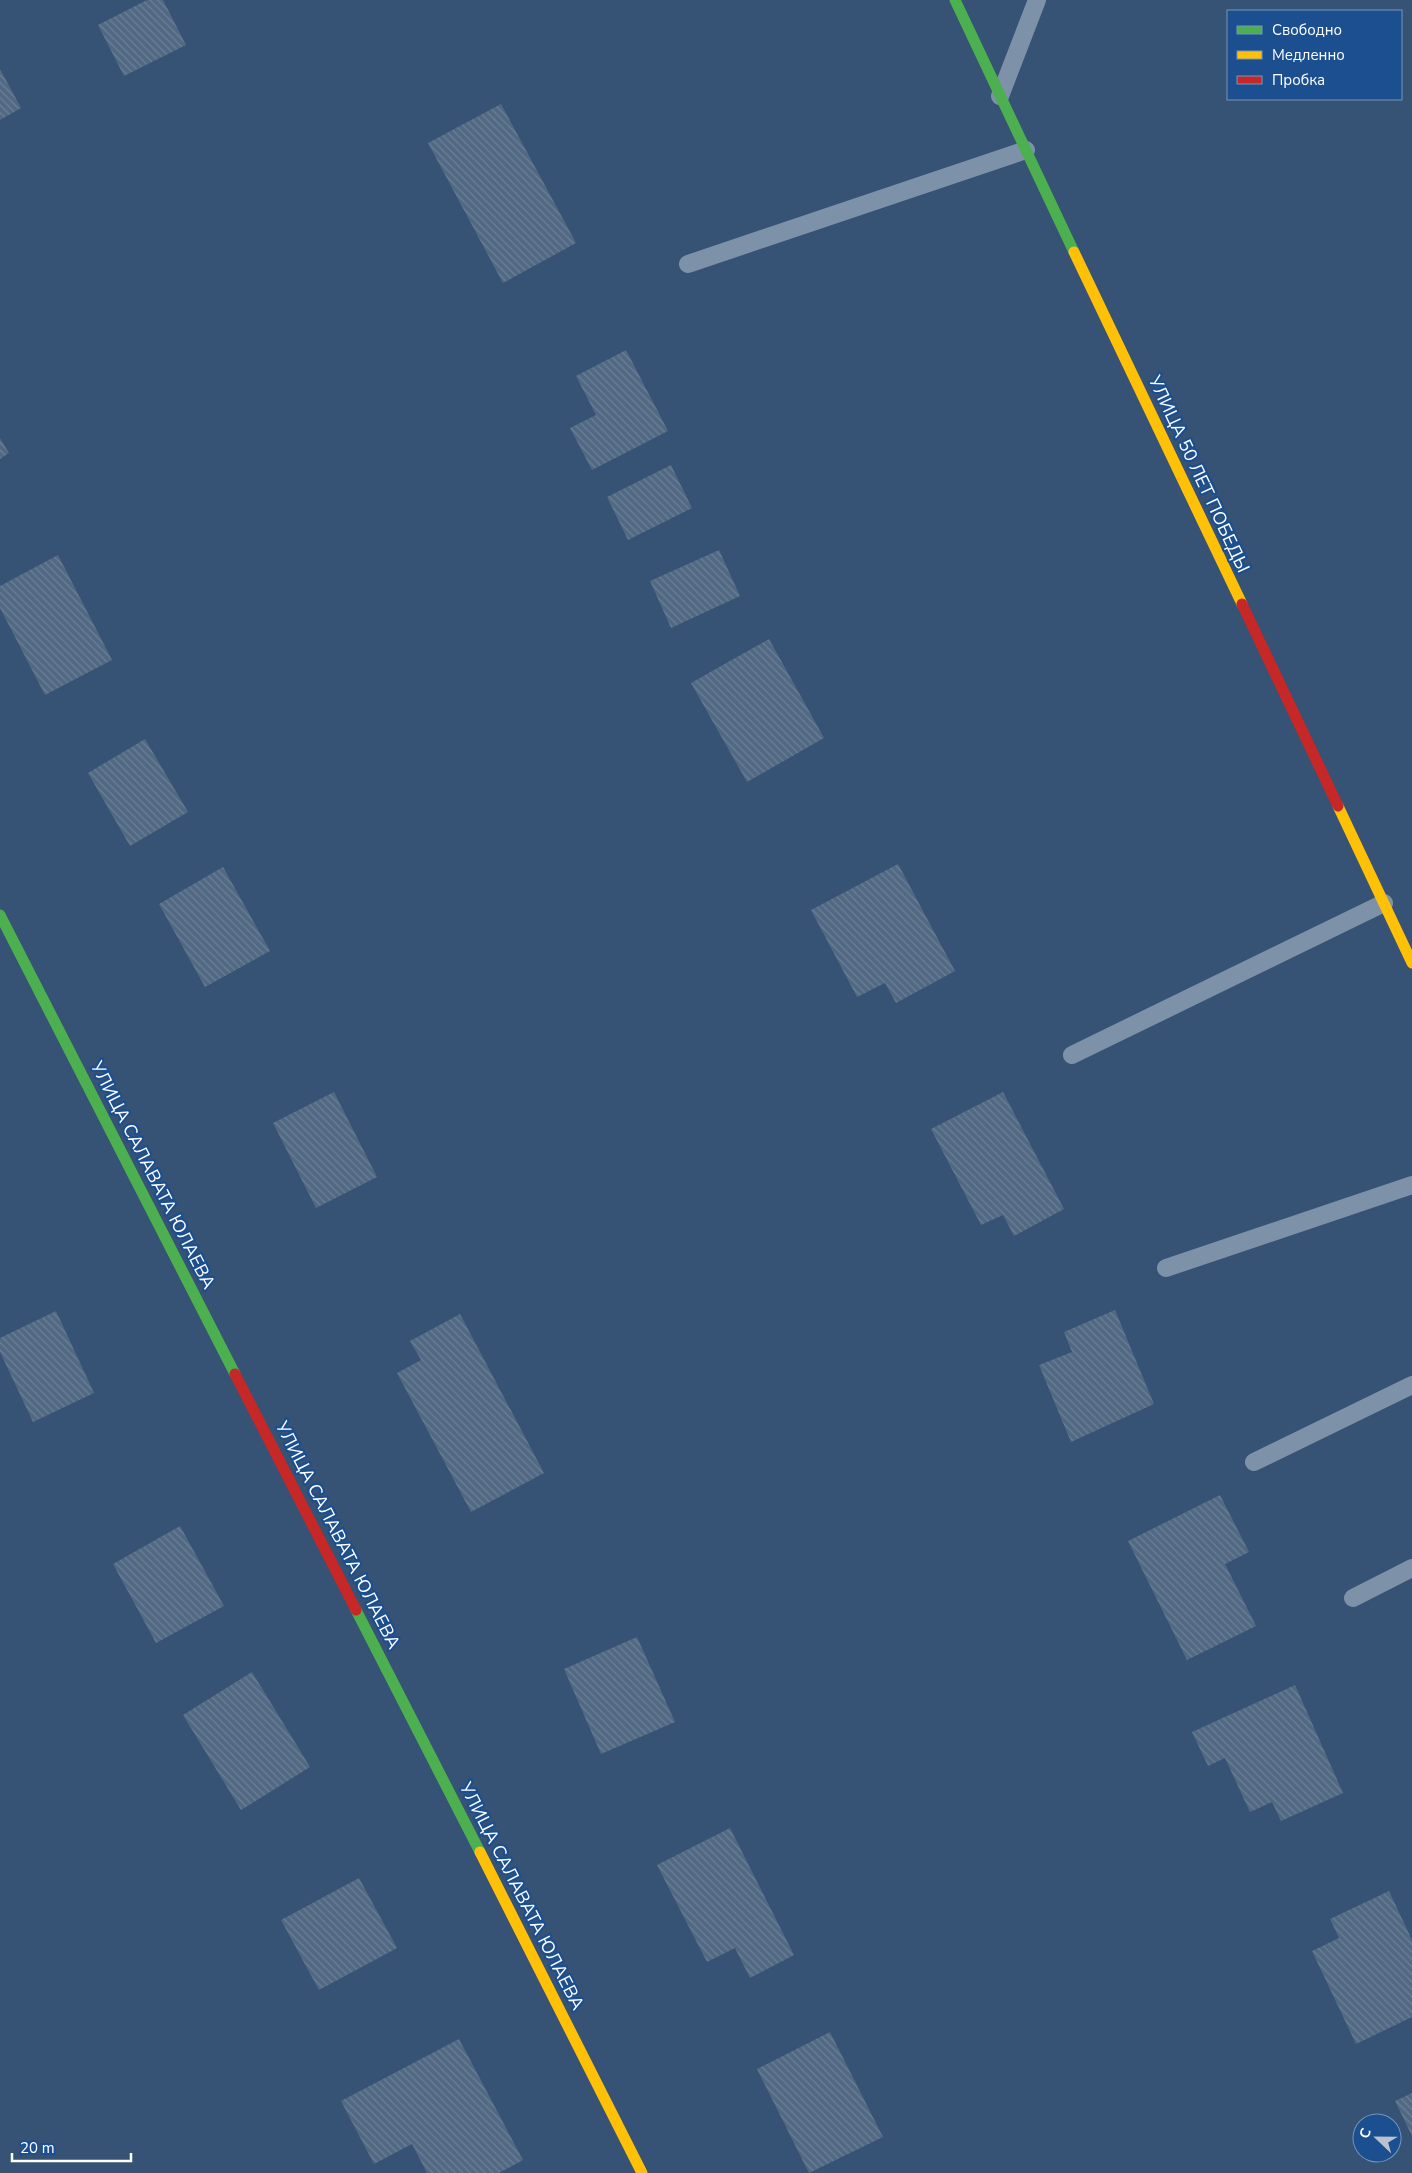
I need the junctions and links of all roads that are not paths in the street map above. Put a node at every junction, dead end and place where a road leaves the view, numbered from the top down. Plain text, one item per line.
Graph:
1 (955, 0) edge
2 (1037, 0) edge
3 (1000, 96) junction
4 (1026, 150) junction
5 (688, 264) dead end
6 (1384, 903) junction
7 (0, 915) edge
8 (1412, 963) edge
9 (1072, 1055) dead end
10 (1412, 1185) edge
11 (1166, 1268) dead end
12 (1412, 1385) edge
13 (1254, 1462) dead end
14 (1412, 1568) edge
15 (1353, 1598) dead end
16 (642, 2173) edge

1 - 3 street, УЛИЦА 50 ЛЕТ ПОБЕДЫ
2 - 3 lane
3 - 4 street, УЛИЦА 50 ЛЕТ ПОБЕДЫ
4 - 5 lane
4 - 6 street, УЛИЦА 50 ЛЕТ ПОБЕДЫ
6 - 8 street, УЛИЦА 50 ЛЕТ ПОБЕДЫ
6 - 9 lane
7 - 16 street, УЛИЦА САЛАВАТА ЮЛАЕВА
10 - 11 lane
12 - 13 lane
14 - 15 lane

